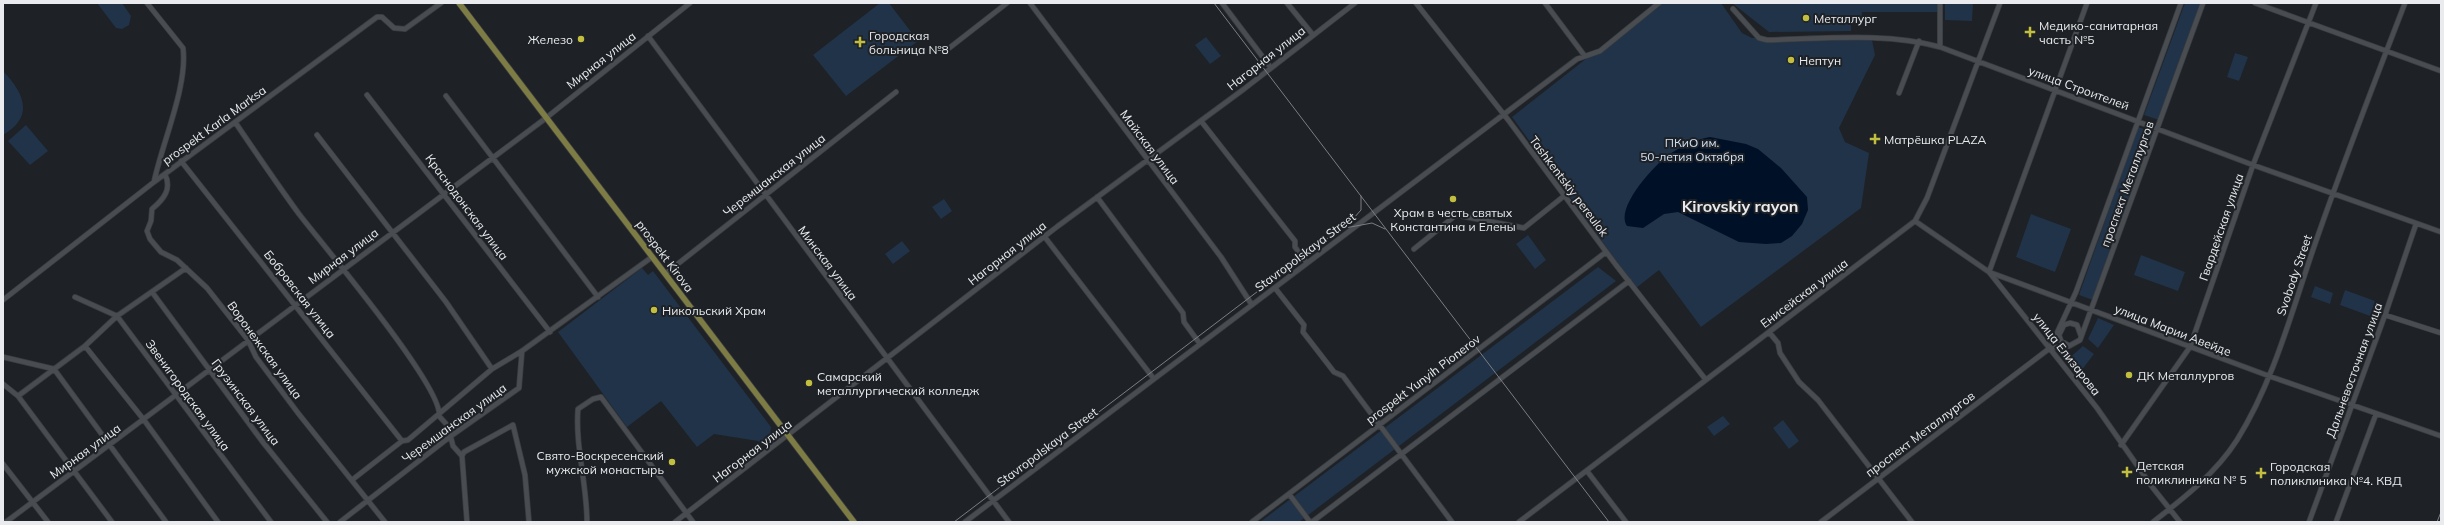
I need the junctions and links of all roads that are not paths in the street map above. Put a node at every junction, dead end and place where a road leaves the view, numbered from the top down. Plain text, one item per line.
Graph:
1 (147, 3) edge
2 (440, 3) edge
3 (459, 3) edge
4 (690, 3) edge
5 (1007, 3) edge
6 (1030, 3) edge
7 (1222, 3) edge
8 (1287, 3) edge
9 (1354, 3) edge
10 (1416, 3) edge
11 (1545, 3) edge
12 (1659, 3) edge
13 (1940, 3) edge
14 (2000, 3) edge
15 (2087, 3) edge
16 (2181, 3) edge
17 (2203, 3) edge
18 (2255, 3) edge
19 (2316, 3) edge
20 (2405, 3) edge
21 (1733, 9) dead end
22 (2309, 23) junction
23 (1313, 35) junction
24 (648, 36) junction
25 (1919, 41) junction
26 (1940, 47) junction
27 (948, 49) dead end
28 (2386, 51) junction
29 (1584, 55) junction
30 (1978, 63) junction
31 (1271, 68) junction
32 (2441, 71) edge
33 (2055, 90) junction
34 (896, 92) dead end
35 (1899, 93) dead end
36 (367, 95) dead end
37 (446, 96) dead end
38 (1504, 115) junction
39 (546, 118) junction
40 (2139, 120) junction
41 (1201, 121) junction
42 (235, 122) junction
43 (2158, 128) junction
44 (316, 135) dead end
45 (493, 156) junction
46 (1148, 160) junction
47 (181, 161) junction
48 (2253, 164) junction
49 (165, 174) junction
50 (154, 182) junction
51 (2333, 192) junction
52 (443, 193) junction
53 (766, 195) junction
54 (1564, 196) junction
55 (1098, 197) junction
56 (1916, 221) junction
57 (2416, 224) junction
58 (2441, 232) edge
59 (392, 233) junction
60 (1044, 236) junction
61 (1414, 248) dead end
62 (1606, 252) junction
63 (652, 258) junction
64 (1307, 263) junction
65 (186, 268) junction
66 (344, 268) junction
67 (1989, 272) junction
68 (665, 274) junction
69 (1628, 281) junction
70 (1275, 288) junction
71 (152, 292) junction
72 (75, 297) dead end
73 (598, 297) junction
74 (3, 300) edge
75 (2072, 301) junction
76 (295, 305) junction
77 (1252, 305) junction
78 (2092, 310) junction
79 (2385, 315) junction
80 (117, 316) junction
81 (2060, 328) junction
82 (550, 332) junction
83 (1770, 332) junction
84 (2441, 333) edge
85 (2081, 338) junction
86 (248, 340) junction
87 (1200, 344) junction
88 (2074, 345) junction
89 (85, 346) junction
90 (2190, 347) junction
91 (2050, 348) junction
92 (522, 352) junction
93 (3, 357) edge
94 (887, 359) junction
95 (54, 369) junction
96 (492, 369) junction
97 (209, 370) junction
98 (2269, 376) junction
99 (1154, 378) junction
100 (1706, 380) junction
101 (3, 384) edge
102 (177, 395) junction
103 (18, 396) junction
104 (2351, 405) junction
105 (440, 411) junction
106 (2376, 414) junction
107 (144, 420) junction
108 (1379, 425) junction
109 (451, 436) junction
110 (788, 436) junction
111 (2441, 436) edge
112 (402, 441) junction
113 (2121, 445) junction
114 (109, 446) junction
115 (1401, 454) junction
116 (462, 456) junction
117 (3, 464) edge
118 (73, 471) junction
119 (1587, 471) junction
120 (1879, 478) junction
121 (352, 480) junction
122 (1289, 494) junction
123 (993, 500) junction
124 (368, 501) junction
125 (32, 502) junction
126 (2170, 509) junction
127 (686, 513) junction
128 (6, 522) edge
129 (48, 522) edge
130 (112, 522) edge
131 (166, 522) edge
132 (218, 522) edge
133 (271, 522) edge
134 (327, 522) edge
135 (340, 522) edge
136 (385, 522) edge
137 (467, 522) edge
138 (529, 522) edge
139 (588, 522) edge
140 (675, 522) edge
141 (693, 522) edge
142 (854, 522) edge
143 (966, 522) edge
144 (1009, 522) edge
145 (1252, 522) edge
146 (1311, 522) edge
147 (1452, 522) edge
148 (1519, 522) edge
149 (1626, 522) edge
150 (1821, 522) edge
151 (1912, 522) edge
152 (2153, 522) edge
153 (2180, 522) edge
154 (2309, 522) edge
155 (2336, 522) edge

1 - 50 street
2 - 42 street, prospekt Karla Marksa
3 - 39 main road, prospekt Kirova
4 - 24 street, Мирная улица
5 - 27 street
6 - 46 street, Майская улица
7 - 31 street
8 - 23 street
9 - 23 street, Нагорная улица
10 - 38 street, Tashkentskiy pereulok
11 - 29 street
12 - 29 street, Stavropolskaya Street
13 - 26 street
14 - 30 street, Енисейская улица
15 - 33 street
16 - 40 street, проспект Металлургов
17 - 43 street, проспект Металлургов
18 - 22 street
19 - 22 street, Гвардейская улица
20 - 28 street, Svobody Street
21 - 25 street, улица Строителей
22 - 28 street
22 - 48 street, Гвардейская улица
23 - 31 street, Нагорная улица
24 - 39 street, Мирная улица
24 - 53 street, Минская улица
25 - 26 street, улица Строителей
25 - 35 street
26 - 30 street, улица Строителей
28 - 32 street
28 - 51 street, Svobody Street
29 - 38 street, Stavropolskaya Street
30 - 33 street, улица Строителей
30 - 56 street, Енисейская улица
31 - 41 street, Нагорная улица
33 - 40 street, улица Строителей
33 - 67 street
34 - 53 street, Черемшанская улица
36 - 52 street, Краснодонская улица
37 - 45 street
38 - 54 street, Tashkentskiy pereulok
38 - 64 street, Stavropolskaya Street
39 - 45 street, Мирная улица
39 - 63 main road, prospekt Kirova
40 - 43 street, улица Строителей
40 - 75 street, проспект Металлургов
41 - 46 street, Нагорная улица
41 - 64 street
42 - 47 street, prospekt Karla Marksa
42 - 66 street
43 - 48 street, улица Строителей
43 - 78 street, проспект Металлургов
44 - 59 street
45 - 52 street, Мирная улица
45 - 73 street
46 - 55 street, Нагорная улица
46 - 77 street, Майская улица
47 - 49 street, prospekt Karla Marksa
47 - 76 street, Бобровская улица
48 - 51 street, улица Строителей
48 - 90 street, Гвардейская улица
49 - 50 street, prospekt Karla Marksa
49 - 65 street, Воронежская улица
50 - 74 street, prospekt Karla Marksa
51 - 57 street, улица Строителей
51 - 98 street, Svobody Street
52 - 59 street, Мирная улица
52 - 82 street, Краснодонская улица
53 - 68 street, Черемшанская улица
53 - 94 street, Минская улица
54 - 61 street
54 - 62 street, Tashkentskiy pereulok
55 - 60 street, Нагорная улица
55 - 87 street
56 - 67 street, улица Елизарова
56 - 83 street, Енисейская улица
57 - 58 street, улица Строителей
57 - 79 street, Дальневосточная улица
59 - 66 street, Мирная улица
59 - 96 street
60 - 94 street, Нагорная улица
60 - 99 street
62 - 69 street, Tashkentskiy pereulok
62 - 108 street, prospekt Yunyih Pionerov
63 - 68 main road, prospekt Kirova
63 - 73 street
64 - 70 street, Stavropolskaya Street
65 - 71 street
65 - 86 street, Воронежская улица
66 - 76 street, Мирная улица
66 - 105 street
67 - 75 street, улица Марии Авейде
67 - 91 street, улица Елизарова
68 - 110 main road, prospekt Kirova
69 - 100 street, Tashkentskiy pereulok
69 - 115 street
70 - 77 street, Stavropolskaya Street
70 - 108 street
71 - 80 street
71 - 97 street, Грузинская улица
72 - 80 street, Звенигородская улица
73 - 82 street
75 - 78 street, улица Марии Авейде
75 - 81 street, проспект Металлургов
76 - 86 street, Мирная улица
76 - 112 street, Бобровская улица
77 - 87 street, Stavropolskaya Street
78 - 85 street, проспект Металлургов
78 - 90 street, улица Марии Авейде
79 - 84 street
79 - 104 street, Дальневосточная улица
80 - 89 street
80 - 102 street, Звенигородская улица
81 - 85 street
81 - 88 street
81 - 91 street, проспект Металлургов
82 - 92 street
83 - 100 street, Енисейская улица
83 - 120 street
85 - 88 street, проспект Металлургов
86 - 97 street, Мирная улица
86 - 121 street, Воронежская улица
87 - 99 street, Stavropolskaya Street
88 - 91 street
89 - 95 street
89 - 107 street
90 - 98 street, улица Марии Авейде
90 - 113 street, Гвардейская улица
91 - 113 street, улица Елизарова
91 - 120 street, проспект Металлургов
92 - 96 street
92 - 109 street, Черемшанская улица
93 - 95 street
94 - 110 street, Нагорная улица
94 - 123 street, Минская улица
95 - 103 street
95 - 114 street
96 - 105 street
97 - 102 street, Мирная улица
97 - 134 street, Грузинская улица
98 - 104 street, улица Марии Авейде
98 - 126 street, Svobody Street
99 - 123 street, Stavropolskaya Street
100 - 119 street, Енисейская улица
101 - 103 street
102 - 107 street, Мирная улица
102 - 133 street, Звенигородская улица
103 - 118 street
104 - 106 street, улица Марии Авейде
104 - 154 street, Дальневосточная улица
105 - 109 street
105 - 112 street
106 - 111 street, улица Марии Авейде
106 - 155 street
107 - 114 street, Мирная улица
107 - 132 street
108 - 115 street
108 - 122 street, prospekt Yunyih Pionerov
109 - 116 street
109 - 124 street, Черемшанская улица
110 - 127 street, Нагорная улица
110 - 142 main road, prospekt Kirova
112 - 121 street
113 - 126 street, улица Елизарова
114 - 118 street, Мирная улица
114 - 131 street
115 - 146 street
115 - 147 street
116 - 137 street
116 - 138 street
117 - 125 street
118 - 125 street, Мирная улица
118 - 130 street
119 - 148 street, Енисейская улица
119 - 149 street
120 - 150 street, проспект Металлургов
120 - 151 street
121 - 124 street, Воронежская улица
122 - 145 street, prospekt Yunyih Pionerov
122 - 146 street
123 - 143 street, Stavropolskaya Street
123 - 144 street, Минская улица
124 - 135 street, Черемшанская улица
124 - 136 street, Воронежская улица
125 - 128 street, Мирная улица
125 - 129 street
126 - 152 street, Svobody Street
126 - 153 street, улица Елизарова
127 - 139 street
127 - 140 street, Нагорная улица
127 - 141 street

